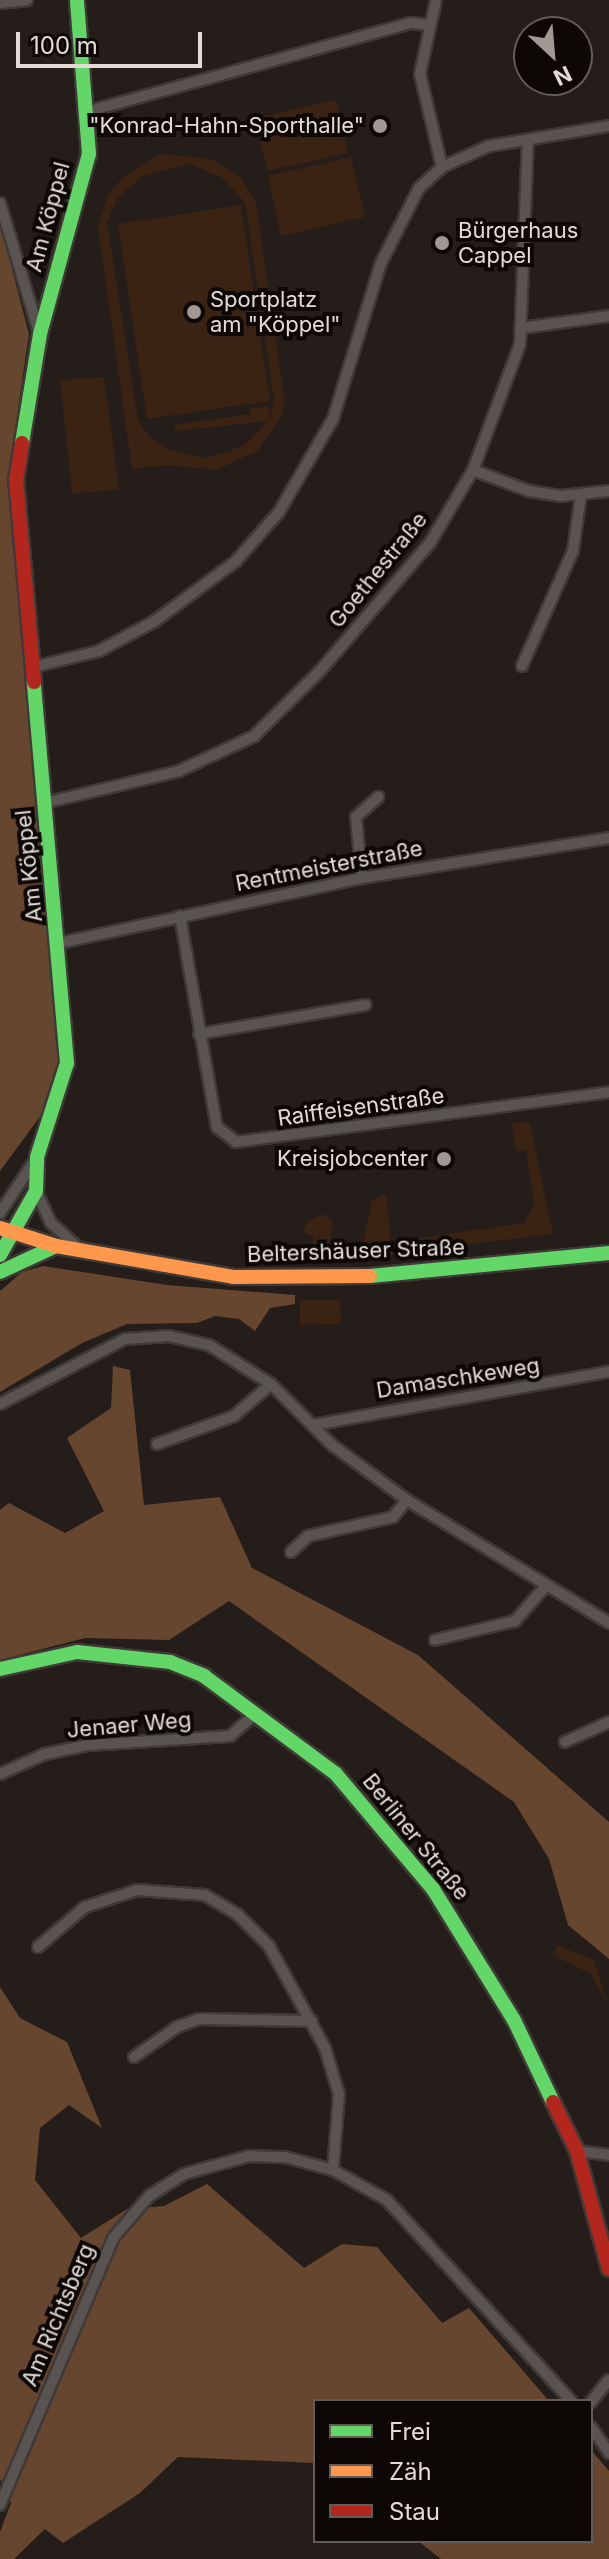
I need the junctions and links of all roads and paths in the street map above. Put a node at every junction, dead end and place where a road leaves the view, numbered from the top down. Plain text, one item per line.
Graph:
1 (27, 0) edge
2 (77, 0) edge
3 (436, 0) edge
4 (0, 3) edge
5 (429, 25) junction
6 (89, 111) junction
7 (609, 126) edge
8 (528, 140) junction
9 (442, 167) junction
10 (0, 203) edge
11 (609, 316) edge
12 (521, 328) junction
13 (40, 334) junction
14 (473, 470) junction
15 (609, 491) edge
16 (581, 495) junction
17 (522, 666) dead end
18 (33, 667) junction
19 (378, 797) dead end
20 (44, 803) junction
21 (609, 838) edge
22 (362, 878) junction
23 (180, 916) junction
24 (59, 943) junction
25 (365, 1005) dead end
26 (199, 1034) junction
27 (609, 1092) edge
28 (37, 1157) junction
29 (16, 1184) junction
30 (36, 1191) junction
31 (0, 1193) edge
32 (0, 1213) edge
33 (6, 1230) edge
34 (56, 1246) junction
35 (85, 1252) junction
36 (609, 1253) edge
37 (0, 1255) edge
38 (0, 1272) edge
39 (609, 1372) edge
40 (271, 1384) junction
41 (0, 1404) edge
42 (313, 1425) junction
43 (157, 1444) dead end
44 (407, 1500) junction
45 (291, 1552) dead end
46 (544, 1588) junction
47 (609, 1623) edge
48 (435, 1640) dead end
49 (0, 1669) edge
50 (256, 1713) junction
51 (609, 1722) edge
52 (565, 1742) dead end
53 (0, 1774) edge
54 (38, 1947) dead end
55 (312, 2021) junction
56 (134, 2057) dead end
57 (577, 2151) junction
58 (609, 2155) edge
59 (333, 2170) junction
60 (609, 2269) edge
61 (609, 2380) edge
62 (569, 2399) edge
63 (593, 2400) edge
64 (593, 2430) edge
65 (609, 2453) edge
66 (0, 2505) edge

1 - 4 street
2 - 6 street, Am Köppel
3 - 5 street
5 - 6 street
5 - 9 street
6 - 13 street, Am Köppel
7 - 8 street
8 - 9 street
8 - 12 street, Goethestraße
9 - 18 street
10 - 13 street
11 - 12 street
12 - 14 street, Goethestraße
13 - 18 street, Am Köppel
14 - 16 street
14 - 20 street, Goethestraße
15 - 16 street
16 - 17 street
18 - 20 street, Am Köppel
19 - 22 street
20 - 24 street, Am Köppel
21 - 22 street, Rentmeisterstraße
22 - 23 street, Rentmeisterstraße
23 - 24 street, Rentmeisterstraße
23 - 26 street, Raiffeisenstraße
24 - 28 street, Am Köppel
25 - 26 street
26 - 27 street, Raiffeisenstraße
28 - 29 street, Am Köppel
28 - 30 street, Am Köppel
29 - 31 street
29 - 32 street, Am Köppel
30 - 33 street, Am Köppel
30 - 35 street, Am Köppel
33 - 34 street, Beltershäuser Straße
33 - 37 street, Am Köppel
34 - 35 street, Beltershäuser Straße
34 - 38 street
35 - 36 street, Beltershäuser Straße
39 - 42 street, Damaschkeweg
40 - 41 street
40 - 42 street
40 - 43 street
42 - 44 street
44 - 45 street
44 - 46 street
46 - 47 street
46 - 48 street
49 - 50 street, Berliner Straße
50 - 53 street, Jenaer Weg
50 - 57 street, Berliner Straße
51 - 52 street
54 - 55 street
55 - 56 street
55 - 59 street
57 - 58 street
57 - 60 street, Berliner Straße
59 - 62 street, Am Richtsberg
59 - 66 street, Am Richtsberg
61 - 63 street
64 - 65 street

